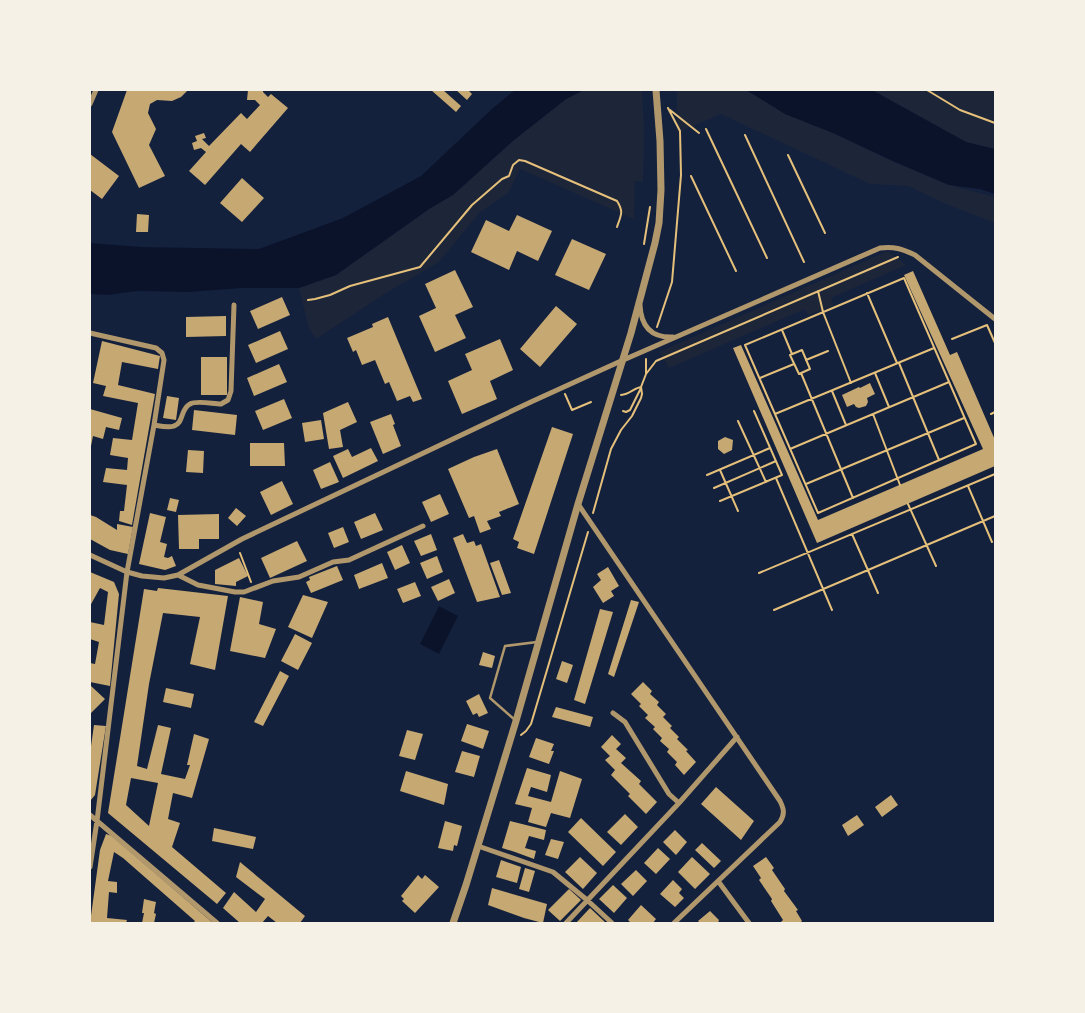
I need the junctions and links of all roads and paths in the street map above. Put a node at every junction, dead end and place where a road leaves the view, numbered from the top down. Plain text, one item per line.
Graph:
1 (96, 90) edge
2 (656, 90) edge
3 (927, 90) edge
4 (90, 104) edge
5 (668, 109) dead end
6 (995, 123) edge
7 (706, 129) dead end
8 (699, 134) dead end
9 (744, 134) dead end
10 (788, 155) dead end
11 (691, 176) dead end
12 (617, 227) dead end
13 (825, 233) dead end
14 (897, 257) dead end
15 (767, 258) dead end
16 (804, 262) dead end
17 (736, 271) dead end
18 (818, 291) junction
19 (867, 293) junction
20 (308, 300) dead end
21 (640, 300) junction
22 (234, 305) dead end
23 (823, 312) junction
24 (995, 319) edge
25 (782, 330) junction
26 (90, 333) edge
27 (679, 336) junction
28 (952, 338) dead end
29 (995, 343) edge
30 (934, 348) junction
31 (828, 351) dead end
32 (792, 354) junction
33 (806, 360) junction
34 (621, 362) junction
35 (898, 363) junction
36 (794, 364) junction
37 (801, 373) junction
38 (875, 373) junction
39 (646, 374) dead end
40 (759, 378) junction
41 (949, 382) junction
42 (851, 383) junction
43 (641, 387) dead end
44 (562, 388) junction
45 (832, 391) junction
46 (914, 397) junction
47 (812, 399) junction
48 (592, 402) dead end
49 (889, 407) junction
50 (622, 411) dead end
51 (754, 411) dead end
52 (995, 412) edge
53 (775, 414) junction
54 (873, 414) junction
55 (991, 414) dead end
56 (964, 418) junction
57 (738, 421) dead end
58 (154, 425) junction
59 (846, 425) junction
60 (928, 433) junction
61 (826, 434) junction
62 (770, 448) junction
63 (790, 449) junction
64 (887, 450) junction
65 (754, 455) junction
66 (939, 460) junction
67 (776, 461) junction
68 (760, 468) junction
69 (841, 469) junction
70 (720, 470) junction
71 (995, 474) edge
72 (707, 475) dead end
73 (776, 478) junction
74 (898, 478) junction
75 (766, 482) junction
76 (726, 483) junction
77 (806, 484) junction
78 (900, 485) dead end
79 (968, 486) junction
80 (714, 488) dead end
81 (731, 496) junction
82 (853, 498) junction
83 (720, 501) dead end
84 (578, 504) junction
85 (908, 504) dead end
86 (911, 510) junction
87 (738, 511) dead end
88 (995, 516) edge
89 (983, 521) junction
90 (423, 526) dead end
91 (852, 534) junction
92 (992, 542) dead end
93 (926, 545) junction
94 (240, 553) dead end
95 (808, 553) junction
96 (90, 555) edge
97 (936, 566) dead end
98 (868, 570) junction
99 (127, 572) junction
100 (759, 573) dead end
101 (178, 575) junction
102 (253, 589) junction
103 (823, 589) junction
104 (878, 593) dead end
105 (774, 610) dead end
106 (832, 610) dead end
107 (539, 642) junction
108 (613, 713) dead end
109 (516, 721) junction
110 (737, 738) junction
111 (679, 803) junction
112 (90, 815) edge
113 (97, 821) junction
114 (478, 846) junction
115 (90, 867) edge
116 (718, 881) junction
117 (466, 885) junction
118 (587, 900) junction
119 (217, 923) edge
120 (453, 923) edge
121 (458, 923) edge
122 (566, 923) edge
123 (612, 923) edge
124 (674, 923) edge
125 (749, 923) edge

1 - 4 street
2 - 21 street
3 - 6 path
5 - 8 path
7 - 15 path
9 - 16 path
10 - 13 path
11 - 17 path
12 - 20 path
14 - 18 path
18 - 23 path
18 - 39 path
19 - 23 path
19 - 30 path
19 - 35 path
21 - 27 street
21 - 34 street
22 - 58 street
23 - 25 path
23 - 42 path
24 - 27 street
25 - 32 path
25 - 40 path
26 - 58 street
27 - 34 street
28 - 29 path
30 - 35 path
30 - 41 path
31 - 33 path
32 - 33 path
32 - 36 path
33 - 37 path
34 - 44 street
34 - 84 street
35 - 38 path
35 - 46 path
36 - 37 path
36 - 40 path
37 - 47 path
38 - 42 path
38 - 49 path
40 - 53 path
41 - 46 path
41 - 56 path
42 - 45 path
43 - 50 path
44 - 48 path
44 - 101 street
45 - 47 path
45 - 59 path
46 - 49 path
46 - 60 path
47 - 53 path
47 - 61 path
49 - 54 path
51 - 62 path
52 - 55 path
53 - 63 path
54 - 59 path
54 - 64 path
56 - 60 path
56 - 66 path
57 - 65 path
58 - 99 street
59 - 61 path
60 - 64 path
60 - 66 path
61 - 63 path
61 - 69 path
62 - 65 path
62 - 67 path
63 - 77 path
64 - 69 path
64 - 74 path
65 - 68 path
65 - 70 path
66 - 74 path
67 - 68 path
67 - 73 path
68 - 75 path
68 - 76 path
69 - 77 path
69 - 82 path
70 - 72 path
70 - 76 path
71 - 79 path
73 - 75 path
73 - 95 path
74 - 78 path
74 - 82 path
75 - 81 path
76 - 80 path
76 - 81 path
77 - 82 path
79 - 86 path
79 - 89 path
81 - 83 path
81 - 87 path
84 - 107 street
84 - 110 street
85 - 86 path
86 - 91 path
86 - 93 path
88 - 89 path
89 - 92 path
89 - 93 path
90 - 102 street
91 - 95 path
91 - 98 path
93 - 97 path
93 - 98 path
94 - 102 path
95 - 100 path
95 - 103 path
96 - 99 street
98 - 103 path
98 - 104 path
99 - 101 street
99 - 113 street
101 - 102 street
103 - 105 path
103 - 106 path
107 - 109 street
107 - 109 lane
108 - 111 street
109 - 114 street
110 - 111 street
110 - 116 street
111 - 118 street
112 - 113 street
113 - 115 street
113 - 119 street
114 - 117 street
114 - 118 street
116 - 124 street
116 - 125 street
117 - 120 street
117 - 121 street
118 - 122 street
118 - 123 street

